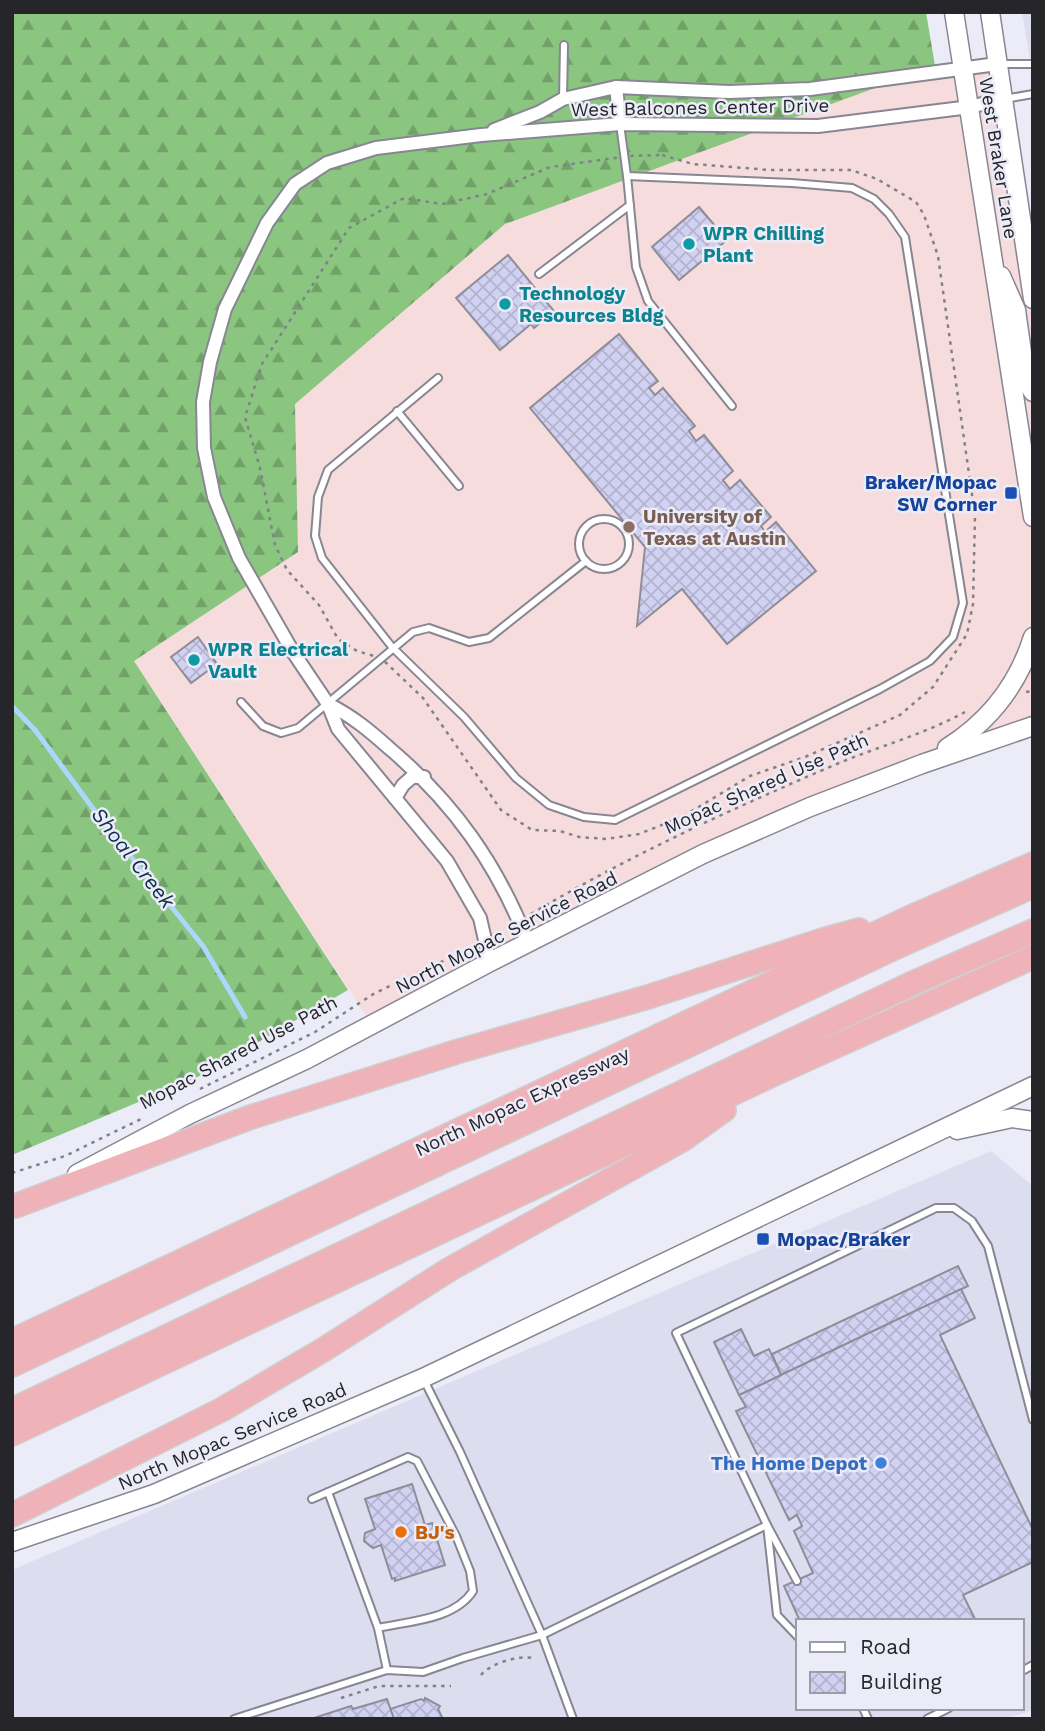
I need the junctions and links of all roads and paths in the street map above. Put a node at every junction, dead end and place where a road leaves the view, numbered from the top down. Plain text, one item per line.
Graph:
1 (954, 12) edge
2 (990, 12) edge
3 (564, 45) dead end
4 (997, 64) junction
5 (1033, 64) edge
6 (963, 67) junction
7 (616, 87) junction
8 (1033, 94) edge
9 (563, 99) junction
10 (1002, 99) junction
11 (970, 107) junction
12 (620, 124) junction
13 (481, 135) junction
14 (625, 157) junction
15 (628, 176) junction
16 (630, 205) junction
17 (995, 268) junction
18 (539, 274) dead end
19 (1033, 299) edge
20 (438, 378) dead end
21 (1033, 392) edge
22 (732, 406) dead end
23 (397, 411) junction
24 (459, 486) dead end
25 (1033, 517) edge
26 (586, 561) junction
27 (1033, 637) edge
28 (392, 647) junction
29 (381, 658) junction
30 (241, 702) dead end
31 (328, 704) junction
32 (967, 711) dead end
33 (1033, 726) edge
34 (922, 764) junction
35 (424, 777) junction
36 (395, 798) junction
37 (639, 834) dead end
38 (1033, 864) edge
39 (1033, 886) edge
40 (529, 916) dead end
41 (909, 918) junction
42 (1033, 931) edge
43 (528, 943) junction
44 (473, 947) dead end
45 (1033, 957) edge
46 (490, 962) junction
47 (776, 1073) junction
48 (1033, 1086) edge
49 (193, 1093) dead end
50 (145, 1117) dead end
51 (1033, 1121) edge
52 (923, 1138) junction
53 (12, 1173) edge
54 (14, 1207) edge
55 (12, 1341) edge
56 (12, 1365) edge
57 (423, 1378) junction
58 (12, 1410) edge
59 (1033, 1420) edge
60 (12, 1434) edge
61 (328, 1492) junction
62 (312, 1499) dead end
63 (12, 1515) edge
64 (767, 1525) junction
65 (12, 1542) edge
66 (797, 1581) dead end
67 (378, 1628) junction
68 (542, 1635) junction
69 (796, 1635) edge
70 (534, 1658) dead end
71 (387, 1670) junction
72 (481, 1675) dead end
73 (451, 1686) dead end
74 (339, 1699) dead end
75 (945, 1710) edge
76 (234, 1719) edge
77 (573, 1719) edge
78 (927, 1719) edge

1 - 6 main road, West Braker Lane
2 - 4 main road, West Braker Lane
3 - 9 lane
4 - 5 lane
4 - 6 street, West Balcones Center Drive
4 - 10 main road, West Braker Lane
6 - 7 street, West Balcones Center Drive
6 - 11 main road, West Braker Lane
7 - 9 street, West Balcones Center Drive
7 - 12 street
8 - 10 lane
9 - 13 street, West Balcones Center Drive
10 - 11 street, West Balcones Center Drive
10 - 19 main road, West Braker Lane
11 - 12 street, West Balcones Center Drive
11 - 17 main road, West Braker Lane
12 - 13 street, West Balcones Center Drive
12 - 14 lane
13 - 31 street, West Balcones Center Drive
14 - 15 lane
14 - 29 path
14 - 37 path
15 - 16 lane
15 - 28 lane
16 - 18 lane
16 - 22 lane
17 - 21 main road
17 - 25 main road, West Braker Lane
20 - 23 lane
23 - 24 lane
23 - 28 lane
26 - 26 lane
26 - 28 lane
27 - 34 main road
28 - 29 lane
29 - 31 lane
30 - 31 lane
31 - 35 street, West Balcones Center Drive
31 - 36 street, West Balcones Center Drive
32 - 40 path, Mopac Shared Use Path
33 - 34 main road, North Mopac Service Road
34 - 43 main road, North Mopac Service Road
35 - 36 street
35 - 43 street, West Balcones Center Drive
36 - 46 street, West Balcones Center Drive
38 - 41 highway, North Mopac Expressway
39 - 56 highway
41 - 54 highway
41 - 55 highway, North Mopac Expressway
42 - 58 highway
43 - 46 main road, North Mopac Service Road
44 - 49 path, Mopac Shared Use Path
45 - 47 highway
46 - 54 main road, North Mopac Service Road
47 - 60 highway
47 - 63 highway
48 - 52 main road, North Mopac Service Road
50 - 53 path, Mopac Shared Use Path
51 - 52 main road
52 - 57 main road, North Mopac Service Road
57 - 65 main road, North Mopac Service Road
57 - 68 lane
59 - 64 lane
61 - 62 lane
61 - 67 lane
61 - 67 lane
64 - 66 lane
64 - 68 lane
64 - 69 lane
67 - 71 lane
68 - 71 lane
68 - 77 lane
70 - 72 path
71 - 76 lane
73 - 74 path
75 - 78 lane

